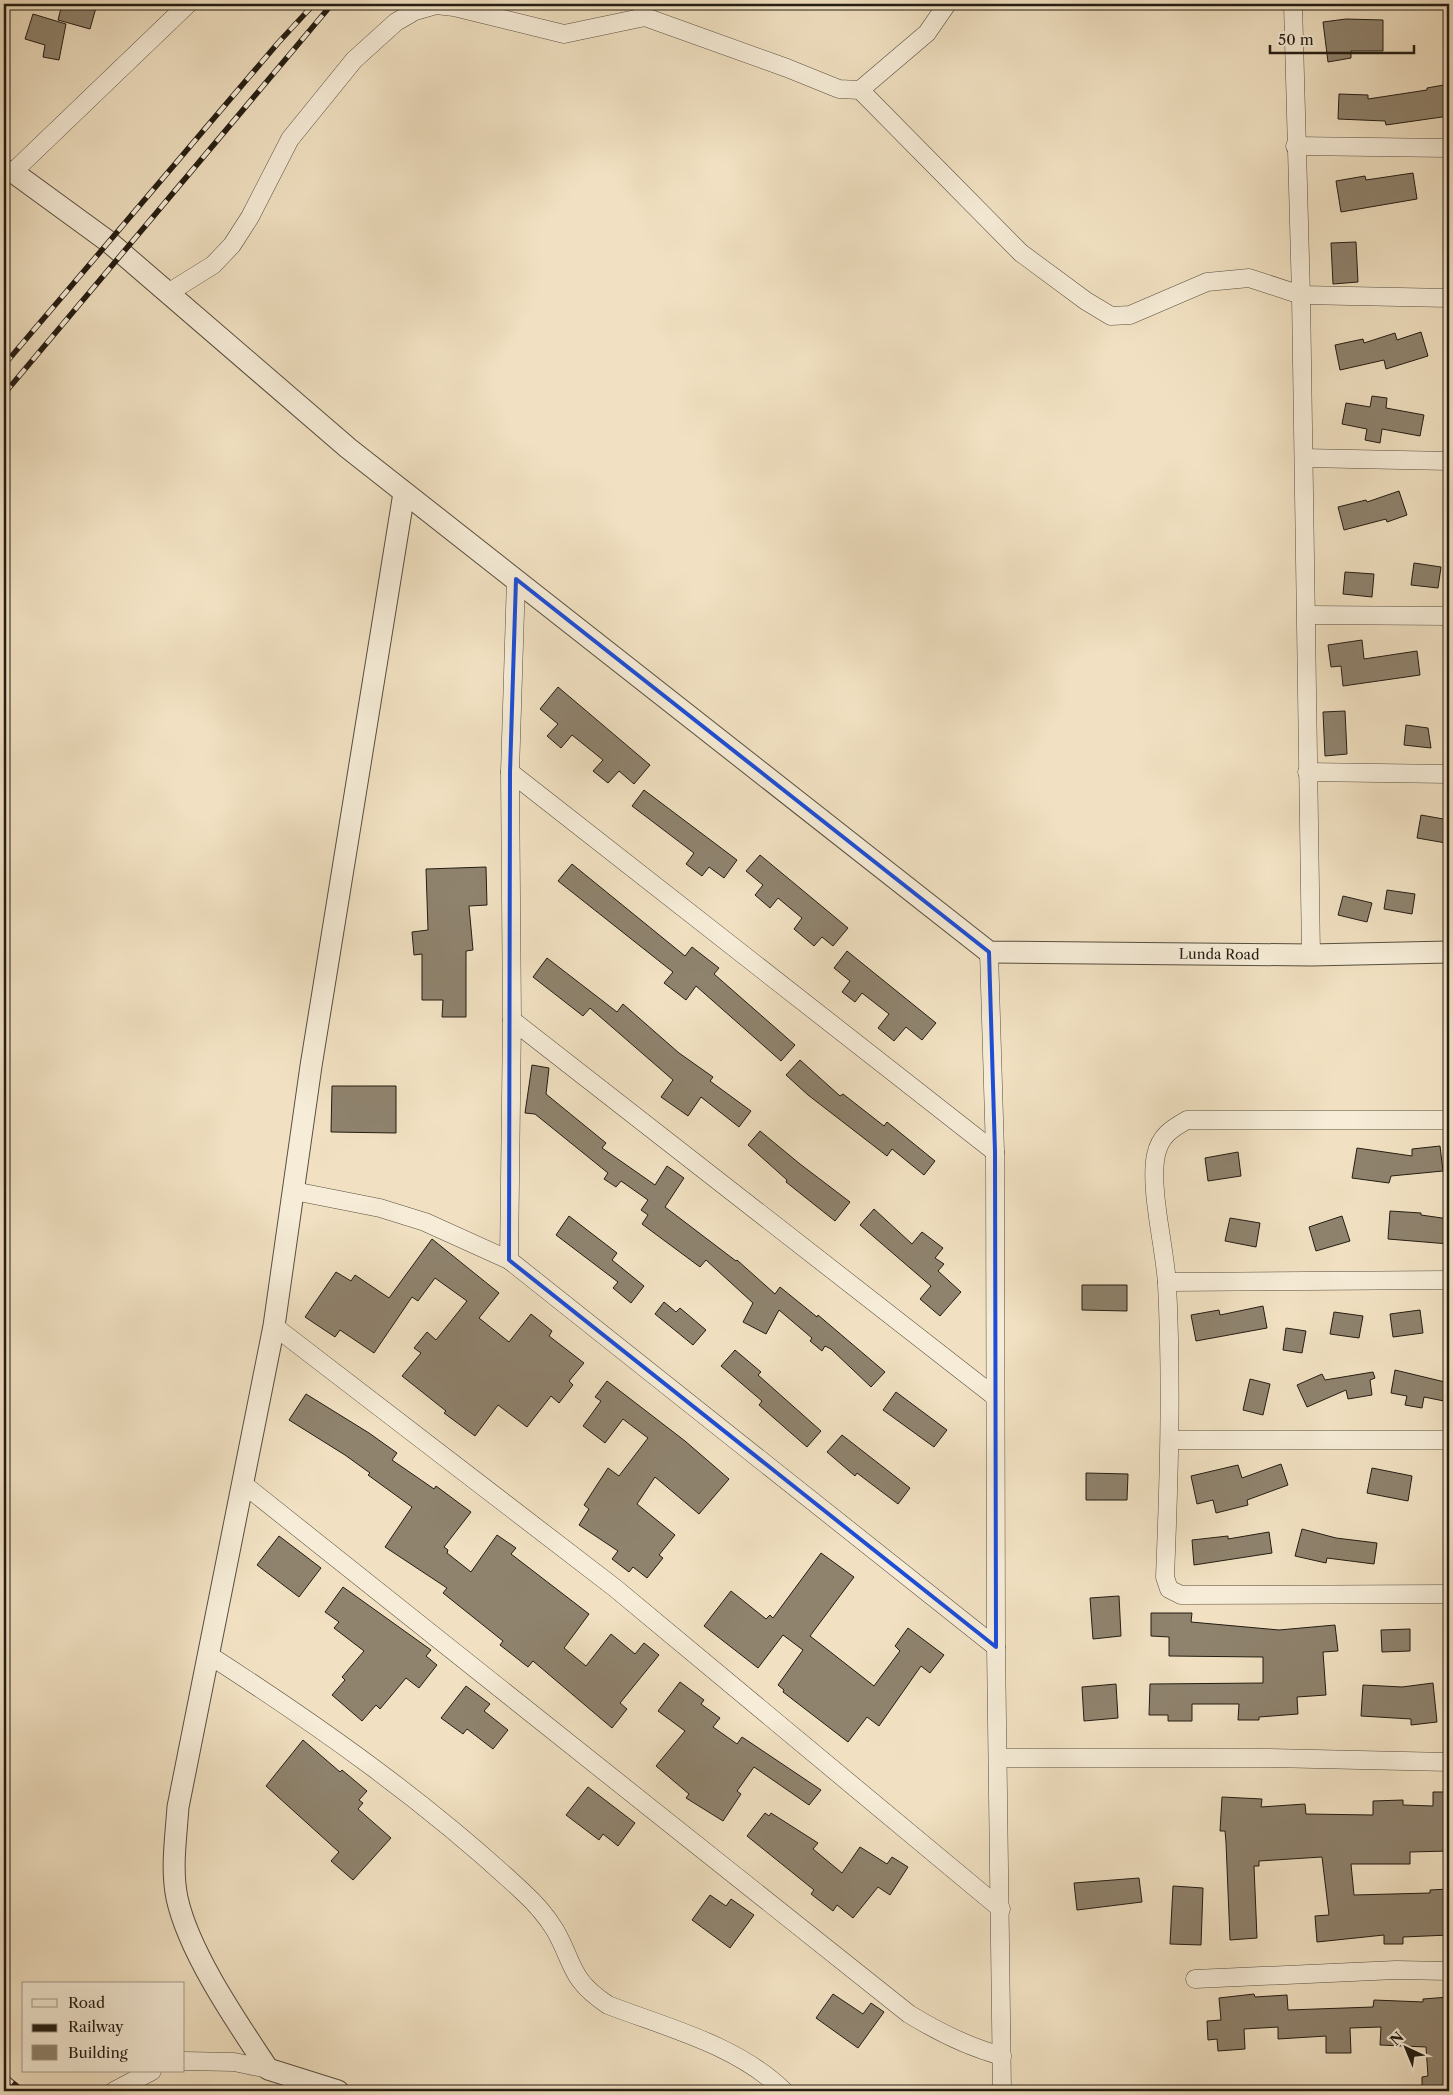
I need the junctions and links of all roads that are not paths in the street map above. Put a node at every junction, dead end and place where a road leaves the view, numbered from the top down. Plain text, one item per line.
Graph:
1 (188, 4) edge
2 (947, 4) edge
3 (1293, 4) edge
4 (860, 90) junction
5 (1295, 146) junction
6 (1449, 148) edge
7 (9, 172) edge
8 (168, 293) junction
9 (1301, 295) junction
10 (1449, 298) edge
11 (1304, 458) junction
12 (1449, 461) edge
13 (404, 493) junction
14 (516, 579) junction
15 (1307, 615) junction
16 (1449, 616) edge
17 (510, 772) junction
18 (1307, 772) junction
19 (1449, 774) edge
20 (989, 952) junction
21 (1449, 952) edge
22 (1310, 955) junction
23 (512, 1020) junction
24 (1449, 1120) edge
25 (995, 1152) junction
26 (294, 1191) junction
27 (509, 1260) junction
28 (1449, 1280) edge
29 (1167, 1282) junction
30 (274, 1326) junction
31 (994, 1396) junction
32 (1170, 1440) junction
33 (1449, 1440) edge
34 (242, 1483) junction
35 (1449, 1594) edge
36 (996, 1647) junction
37 (208, 1655) junction
38 (998, 1758) junction
39 (1449, 1762) edge
40 (1001, 1909) junction
41 (1449, 1971) edge
42 (1195, 1979) dead end
43 (1002, 2056) junction
44 (185, 2061) edge
45 (268, 2069) junction
46 (150, 2072) edge
47 (114, 2091) edge
48 (338, 2091) edge
49 (784, 2091) edge
50 (1002, 2091) edge

1 - 7 street
2 - 4 street
3 - 5 street
4 - 8 street
4 - 9 street
5 - 6 street
5 - 9 street
7 - 8 street
8 - 13 street
9 - 10 street
9 - 11 street
11 - 12 street
11 - 15 street
13 - 14 street
13 - 26 street
14 - 17 street
14 - 20 street
15 - 16 street
15 - 18 street
17 - 23 street
17 - 25 street
18 - 19 street
18 - 22 street
20 - 22 street, Lunda Road
20 - 25 street
21 - 22 street, Lunda Road
23 - 27 street
23 - 31 street
24 - 29 street
25 - 31 street
26 - 27 street
26 - 30 street
27 - 36 street
28 - 29 street
29 - 32 street
30 - 34 street
30 - 40 street
31 - 36 street
32 - 33 street
32 - 35 street
34 - 37 street
34 - 43 street
36 - 38 street
37 - 45 street
37 - 49 street
38 - 39 street
38 - 40 street
40 - 43 street
41 - 42 street
43 - 50 street
44 - 45 street
45 - 48 street
46 - 47 street

